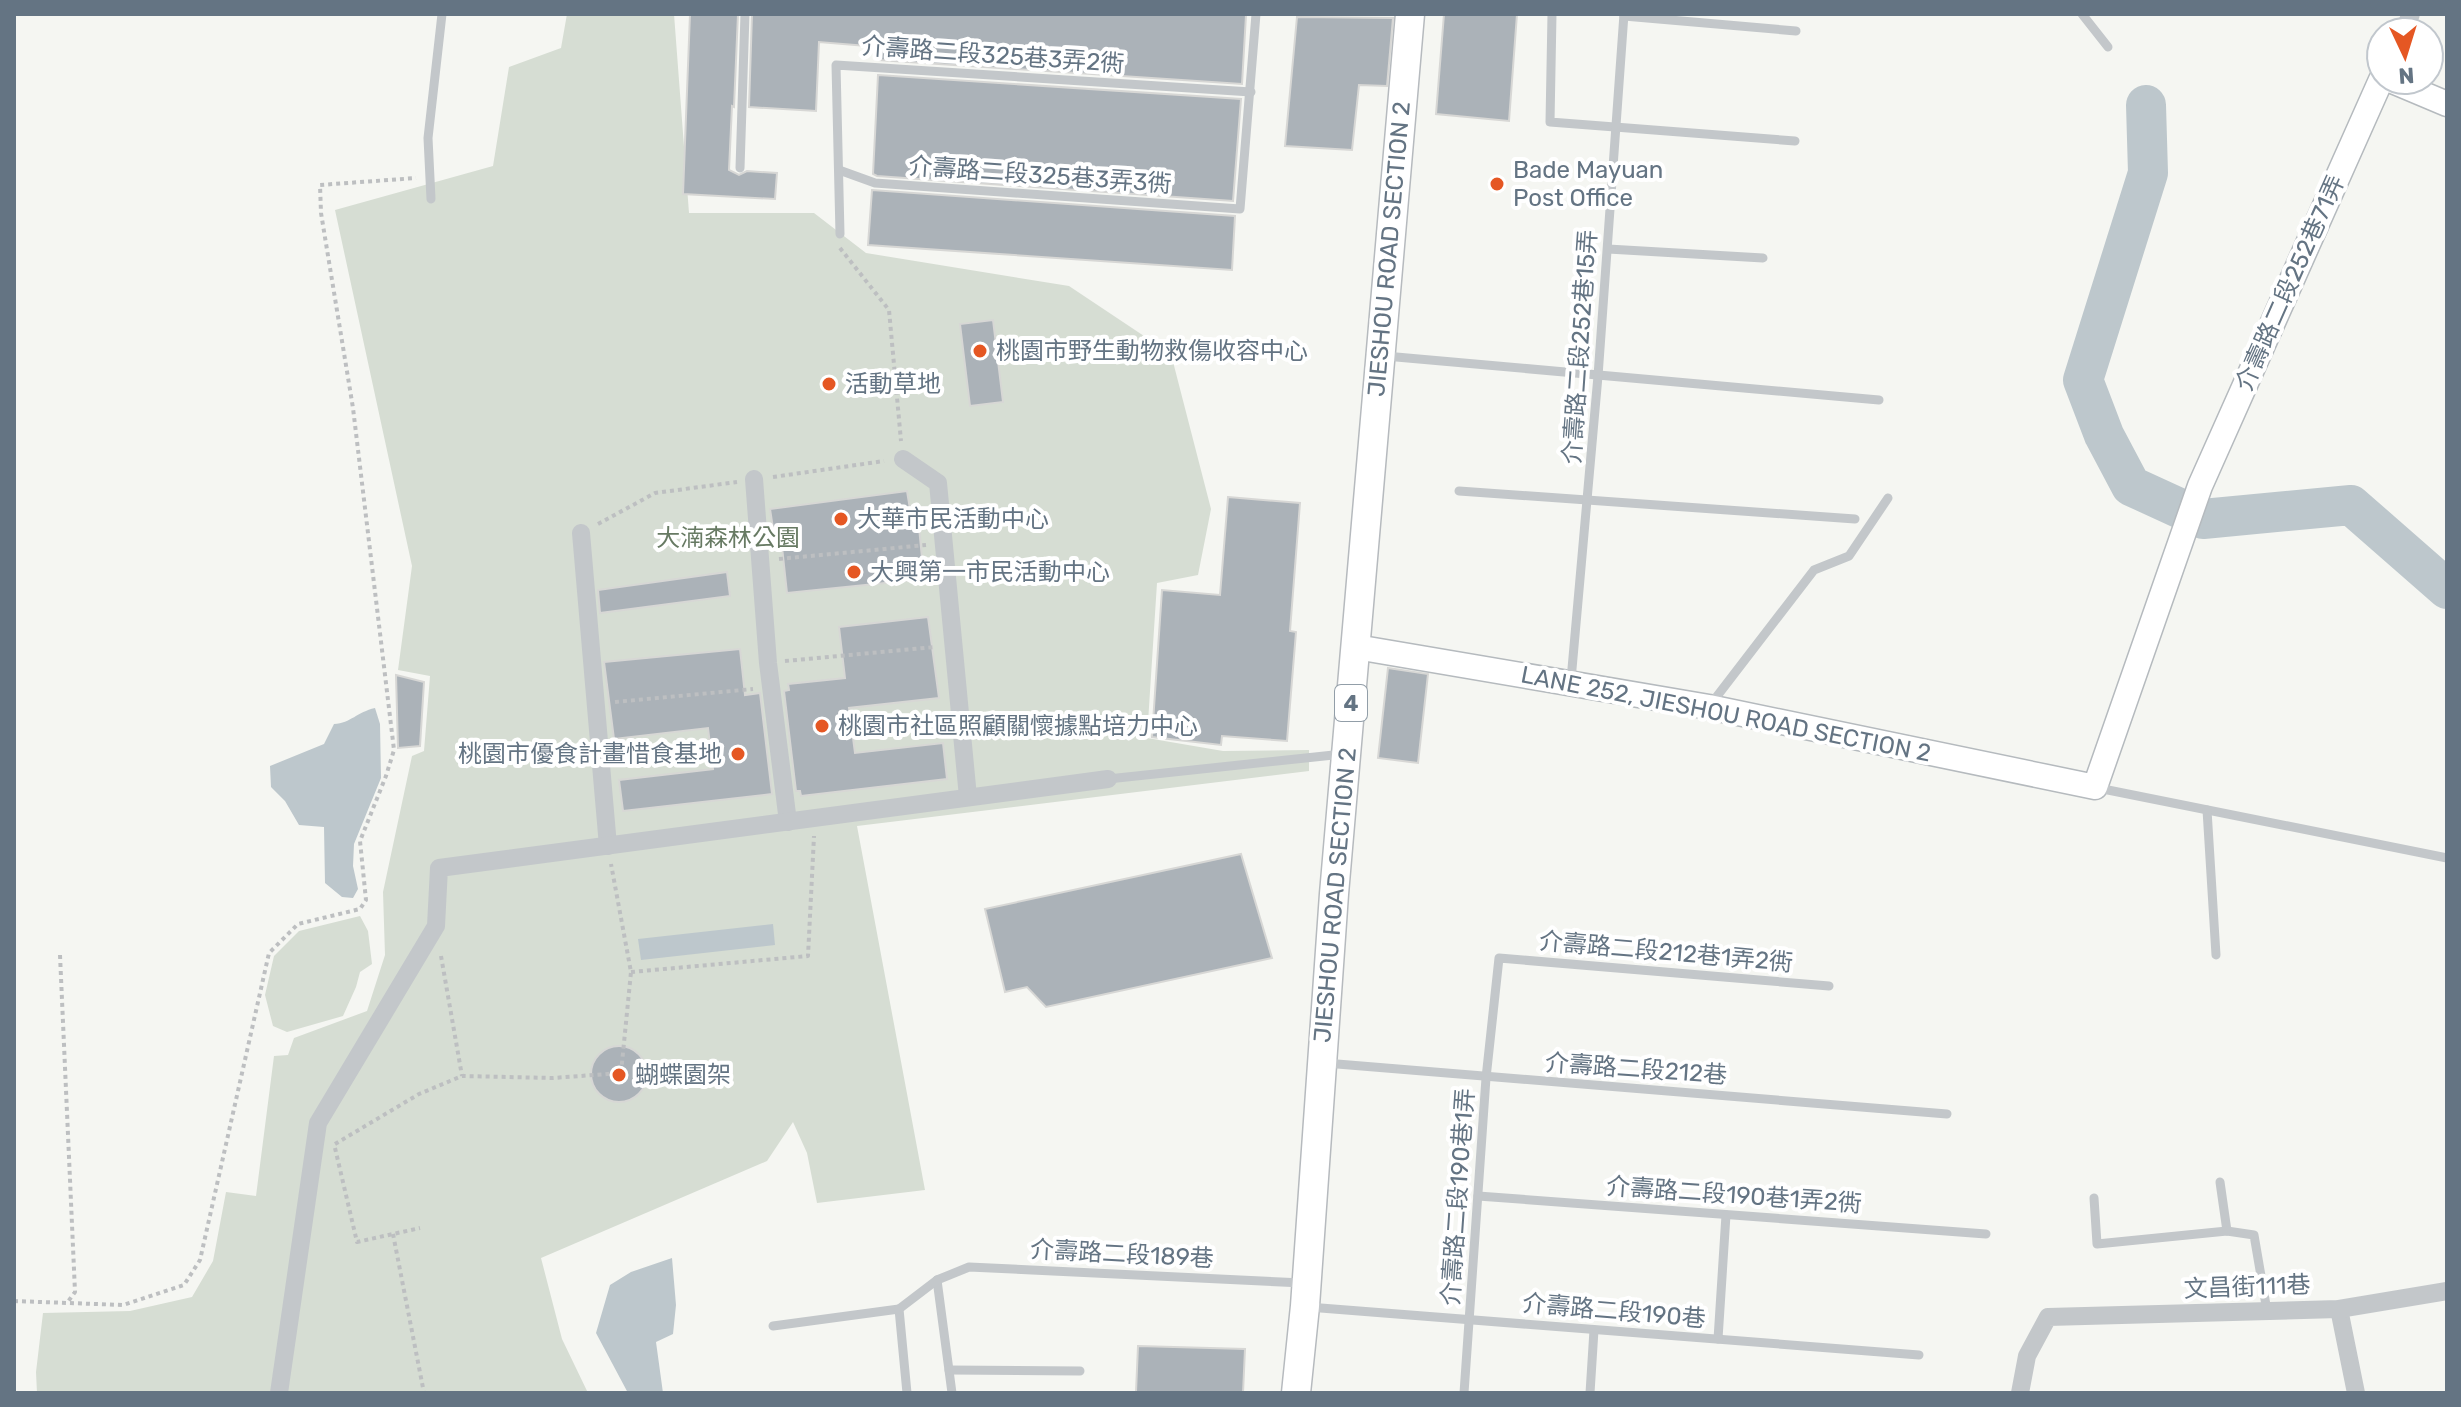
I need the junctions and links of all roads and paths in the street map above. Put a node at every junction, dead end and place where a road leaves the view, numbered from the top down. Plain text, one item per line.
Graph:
1 (442, 14) edge
2 (745, 14) edge
3 (1256, 14) edge
4 (1410, 14) edge
5 (1552, 14) edge
6 (2082, 14) edge
7 (1624, 15) edge
8 (1796, 31) dead end
9 (2108, 47) dead end
10 (1251, 92) junction
11 (2374, 96) edge
12 (2428, 96) edge
13 (2447, 104) edge
14 (1616, 127) junction
15 (1795, 141) dead end
16 (740, 168) dead end
17 (839, 170) junction
18 (429, 176) junction
19 (431, 199) dead end
20 (840, 234) joint
21 (1608, 249) junction
22 (1763, 258) dead end
23 (1379, 355) junction
24 (1598, 376) junction
25 (1879, 400) dead end
26 (903, 459) junction
27 (754, 479) junction
28 (1459, 491) dead end
29 (1888, 498) dead end
30 (1588, 499) junction
31 (1855, 519) dead end
32 (581, 533) joint
33 (944, 543) junction
34 (761, 561) junction
35 (954, 645) junction
36 (1356, 647) junction
37 (768, 663) junction
38 (1571, 682) junction
39 (771, 687) junction
40 (594, 704) junction
41 (1709, 707) junction
42 (1346, 754) junction
43 (1108, 779) joint
44 (2095, 787) junction
45 (968, 797) junction
46 (2207, 810) junction
47 (815, 818) junction
48 (788, 822) junction
49 (608, 846) junction
50 (2447, 858) edge
51 (436, 926) junction
52 (60, 955) dead end
53 (2216, 955) dead end
54 (1499, 958) joint
55 (631, 972) junction
56 (1829, 986) dead end
57 (1322, 1063) junction
58 (462, 1076) junction
59 (1486, 1078) junction
60 (1947, 1114) dead end
61 (318, 1123) junction
62 (335, 1144) junction
63 (2220, 1182) dead end
64 (1478, 1196) junction
65 (2094, 1198) dead end
66 (1726, 1215) junction
67 (420, 1228) dead end
68 (2227, 1231) junction
69 (393, 1234) junction
70 (1986, 1234) dead end
71 (937, 1280) junction
72 (2447, 1291) edge
73 (1306, 1295) junction
74 (14, 1301) edge
75 (67, 1303) junction
76 (899, 1309) junction
77 (2339, 1309) junction
78 (2267, 1311) junction
79 (1470, 1319) junction
80 (773, 1326) dead end
81 (1594, 1330) junction
82 (1718, 1339) junction
83 (1919, 1355) dead end
84 (949, 1370) junction
85 (1080, 1371) dead end
86 (279, 1393) edge
87 (424, 1393) edge
88 (907, 1393) edge
89 (952, 1393) edge
90 (1296, 1393) edge
91 (1464, 1393) edge
92 (1590, 1393) edge
93 (2020, 1393) edge
94 (2356, 1393) edge

1 - 18 lane
2 - 16 lane
3 - 10 lane
4 - 23 main road, JIESHOU ROAD SECTION 2 / 4
5 - 14 lane
6 - 9 lane
7 - 8 lane
7 - 14 lane, 介壽路二段252巷15弄
10 - 17 lane, 介壽路二段325巷3弄2衖
10 - 17 lane, 介壽路二段325巷3弄3衖
11 - 44 street, 介壽路二段252巷71弄
12 - 13 street
14 - 15 lane
14 - 21 lane, 介壽路二段252巷15弄
17 - 20 lane
18 - 19 lane
18 - 75 path
20 - 26 path
21 - 22 lane
21 - 24 lane, 介壽路二段252巷15弄
23 - 24 lane
23 - 36 main road, JIESHOU ROAD SECTION 2 / 4
24 - 25 lane
24 - 30 lane, 介壽路二段252巷15弄
26 - 27 path
26 - 33 street
27 - 32 path
27 - 34 street
28 - 30 lane
29 - 41 lane
30 - 31 lane
30 - 38 lane, 介壽路二段252巷15弄
32 - 40 street
33 - 34 path
33 - 35 street
34 - 37 street
35 - 37 path
35 - 45 street
36 - 38 street, LANE 252, JIESHOU ROAD SECTION 2
36 - 42 main road, JIESHOU ROAD SECTION 2 / 4
37 - 39 street
38 - 41 street, LANE 252, JIESHOU ROAD SECTION 2
39 - 40 path
39 - 48 street
40 - 49 street
41 - 44 street, LANE 252, JIESHOU ROAD SECTION 2
42 - 43 lane
42 - 57 main road, JIESHOU ROAD SECTION 2 / 4
43 - 45 street
44 - 46 lane
45 - 47 street
46 - 50 lane
46 - 53 lane
47 - 48 street
47 - 55 path
48 - 49 street
49 - 51 street
49 - 55 path
51 - 58 path
51 - 61 street
52 - 75 path
54 - 56 lane, 介壽路二段212巷1弄2衖
54 - 59 lane, 介壽路二段190巷1弄
55 - 58 path
57 - 59 lane, 介壽路二段212巷
57 - 73 main road, JIESHOU ROAD SECTION 2 / 4
58 - 62 path
59 - 60 lane, 介壽路二段212巷
59 - 64 lane, 介壽路二段190巷1弄
61 - 62 path
61 - 86 street
62 - 69 path
63 - 68 lane
64 - 66 lane, 介壽路二段190巷1弄2衖
64 - 79 lane, 介壽路二段190巷1弄
65 - 68 lane
66 - 70 lane, 介壽路二段190巷1弄2衖
66 - 82 lane
67 - 69 path
68 - 78 lane
69 - 87 path
71 - 73 lane, 介壽路二段189巷
71 - 76 lane, 介壽路二段189巷
71 - 84 lane
72 - 77 street, 文昌街111巷
73 - 79 lane, 介壽路二段190巷
73 - 90 main road, JIESHOU ROAD SECTION 2 / 4
74 - 75 path
76 - 80 lane
76 - 88 lane
77 - 78 street, 文昌街111巷
77 - 94 street
78 - 93 street, 文昌街111巷
79 - 81 lane, 介壽路二段190巷
79 - 91 lane, 介壽路二段190巷1弄
81 - 82 lane, 介壽路二段190巷
81 - 92 lane
82 - 83 lane, 介壽路二段190巷
84 - 85 lane
84 - 89 lane

